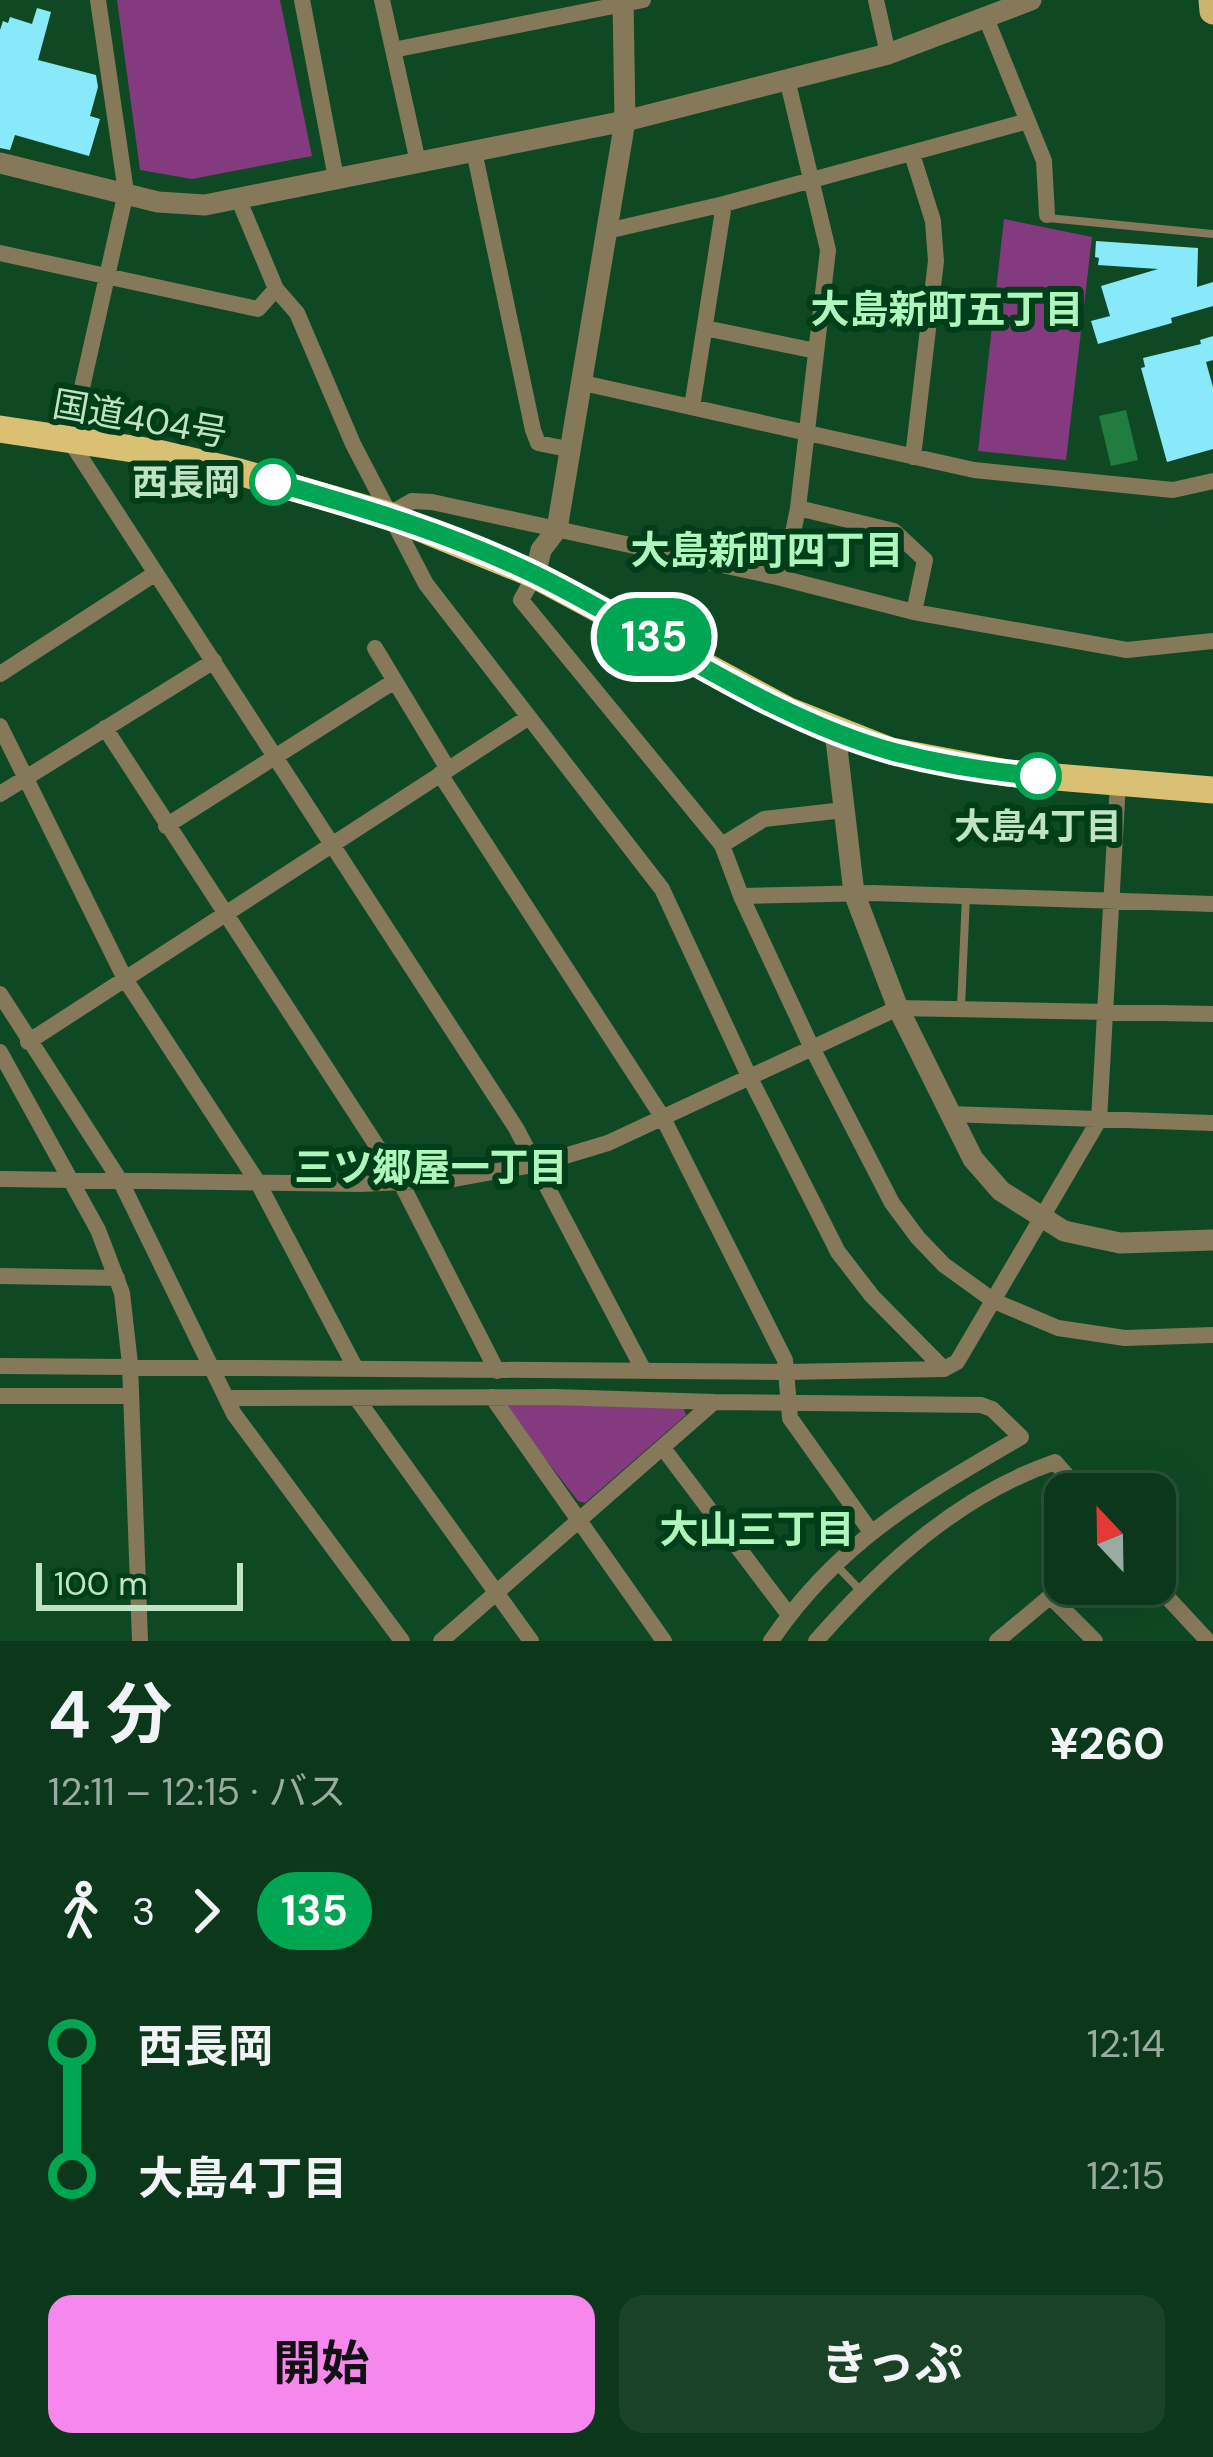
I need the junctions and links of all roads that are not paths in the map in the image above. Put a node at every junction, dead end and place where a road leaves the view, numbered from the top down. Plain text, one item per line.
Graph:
1 (98, 0) edge
2 (302, 0) edge
3 (382, 0) edge
4 (876, 0) edge
5 (1211, 0) edge
6 (630, 1) edge
7 (1024, 1) edge
8 (1213, 11) edge
9 (986, 18) junction
10 (393, 50) junction
11 (888, 55) junction
12 (787, 80) junction
13 (625, 121) junction
14 (1028, 121) junction
15 (474, 151) junction
16 (912, 154) junction
17 (418, 162) junction
18 (0, 163) edge
19 (336, 178) junction
20 (810, 180) junction
21 (125, 192) junction
22 (238, 198) junction
23 (724, 204) junction
24 (1047, 215) joint
25 (607, 231) junction
26 (1213, 234) edge
27 (0, 253) edge
28 (106, 277) junction
29 (276, 289) junction
30 (705, 328) junction
31 (816, 351) junction
32 (583, 383) junction
33 (692, 407) junction
34 (0, 430) edge
35 (807, 432) junction
36 (70, 442) junction
37 (572, 450) junction
38 (913, 457) junction
39 (1213, 481) edge
40 (798, 508) junction
41 (388, 515) junction
42 (557, 529) junction
43 (156, 572) junction
44 (535, 574) junction
45 (777, 577) junction
46 (914, 612) junction
47 (1213, 641) edge
48 (374, 648) dead end
49 (214, 661) junction
50 (0, 674) edge
51 (393, 682) junction
52 (529, 717) junction
53 (0, 725) edge
54 (105, 728) junction
55 (835, 731) junction
56 (276, 756) junction
57 (444, 772) junction
58 (25, 782) junction
59 (1118, 783) junction
60 (1213, 790) edge
61 (0, 794) edge
62 (844, 810) junction
63 (166, 826) junction
64 (333, 845) junction
65 (722, 845) junction
66 (854, 893) junction
67 (966, 895) junction
68 (741, 896) junction
69 (1112, 899) junction
70 (1213, 904) edge
71 (227, 912) junction
72 (125, 979) junction
73 (0, 994) edge
74 (961, 1007) junction
75 (898, 1008) junction
76 (1106, 1010) junction
77 (1213, 1014) edge
78 (28, 1042) junction
79 (811, 1046) junction
80 (0, 1052) edge
81 (748, 1075) junction
82 (948, 1114) junction
83 (663, 1118) junction
84 (1099, 1120) junction
85 (1213, 1124) edge
86 (538, 1164) junction
87 (0, 1180) edge
88 (257, 1181) junction
89 (71, 1182) junction
90 (121, 1182) junction
91 (401, 1183) junction
92 (1042, 1220) junction
93 (1213, 1240) edge
94 (0, 1276) edge
95 (117, 1278) junction
96 (994, 1301) junction
97 (1213, 1335) edge
98 (130, 1364) junction
99 (0, 1366) edge
100 (211, 1367) junction
101 (356, 1369) junction
102 (944, 1369) junction
103 (497, 1371) junction
104 (644, 1371) junction
105 (787, 1372) junction
106 (0, 1396) edge
107 (130, 1396) junction
108 (492, 1397) junction
109 (227, 1398) junction
110 (358, 1399) junction
111 (714, 1402) junction
112 (787, 1404) junction
113 (663, 1448) junction
114 (1065, 1473) edge
115 (580, 1522) junction
116 (871, 1532) junction
117 (836, 1565) junction
118 (861, 1591) junction
119 (498, 1595) junction
120 (1044, 1601) edge
121 (1059, 1605) edge
122 (1175, 1605) edge
123 (789, 1615) junction
124 (140, 1641) edge
125 (402, 1641) edge
126 (442, 1641) edge
127 (531, 1641) edge
128 (664, 1641) edge
129 (771, 1641) edge
130 (816, 1641) edge
131 (997, 1641) edge
132 (1095, 1641) edge
133 (1208, 1641) edge

1 - 21 street
2 - 19 street
3 - 10 street
4 - 11 street
5 - 8 main road
6 - 10 street
6 - 13 street
7 - 9 street
9 - 11 street
9 - 14 street
10 - 17 street
11 - 12 street
12 - 13 street
12 - 20 street
13 - 15 street
13 - 25 street
14 - 16 street
14 - 24 street
15 - 17 street
15 - 37 street
16 - 20 street
16 - 38 street
17 - 19 street
18 - 21 street
19 - 22 street
20 - 23 street
20 - 31 street
21 - 22 street
21 - 28 street
22 - 29 street
23 - 25 street
23 - 30 street
24 - 26 lane
25 - 32 street
27 - 28 street
28 - 29 street
28 - 36 street
29 - 41 street
30 - 31 street
30 - 33 street
31 - 35 street
32 - 33 street
32 - 37 street
33 - 35 street
34 - 36 highway, 国道404号
35 - 38 street
35 - 40 street
36 - 41 highway, 国道404号
36 - 43 street
37 - 42 street
38 - 39 street
40 - 45 street
40 - 46 street
41 - 42 street
41 - 44 highway, 国道404号
41 - 52 street
42 - 44 street
42 - 45 street
43 - 49 street
43 - 50 street
44 - 55 highway, 国道404号
44 - 65 street
45 - 46 street
46 - 47 street
48 - 51 street
49 - 54 street
49 - 56 street
51 - 56 street
51 - 57 street
52 - 57 street
52 - 81 street
53 - 58 street
54 - 58 street
54 - 63 street
55 - 59 highway, 国道404号
55 - 62 street
56 - 63 street
56 - 64 street
57 - 64 street
57 - 83 street
58 - 61 street
58 - 72 street
59 - 60 highway, 国道404号
59 - 69 street
62 - 65 street
62 - 66 street
63 - 71 street
64 - 71 street
64 - 86 street
65 - 68 street
66 - 67 street
66 - 68 street
66 - 75 street
67 - 69 street
67 - 74 lane
68 - 79 street
69 - 70 street
69 - 76 street
71 - 72 street
71 - 91 street
72 - 78 street
72 - 88 street
73 - 78 street
74 - 75 street
74 - 76 street
75 - 79 street
75 - 82 street
76 - 77 street
76 - 84 street
78 - 90 street
79 - 81 street
79 - 96 street
80 - 89 street
81 - 83 street
81 - 102 street
82 - 84 street
82 - 92 street
83 - 86 street
83 - 105 street
84 - 85 street
84 - 92 street
86 - 91 street
86 - 104 street
87 - 89 street
88 - 90 street
88 - 91 street
88 - 101 street
89 - 90 street
89 - 95 street
90 - 100 street
91 - 103 street
92 - 93 street
92 - 96 street
94 - 95 street
95 - 98 street
96 - 97 street
96 - 102 street
98 - 99 street
98 - 100 street
98 - 107 street
100 - 101 street
100 - 109 street
101 - 103 street
102 - 105 street
103 - 104 street
104 - 105 street
105 - 112 street
106 - 107 street
107 - 124 street
108 - 110 street
108 - 111 street
108 - 115 street
109 - 110 street
109 - 125 street
110 - 119 street
111 - 112 street
111 - 113 street
112 - 116 street
112 - 116 street
113 - 115 street
113 - 123 street
114 - 118 street
115 - 119 street
115 - 128 street
116 - 117 street
117 - 118 lane
117 - 123 street
118 - 130 street
119 - 126 street
119 - 127 street
120 - 131 street
121 - 132 street
122 - 133 street
123 - 129 street

